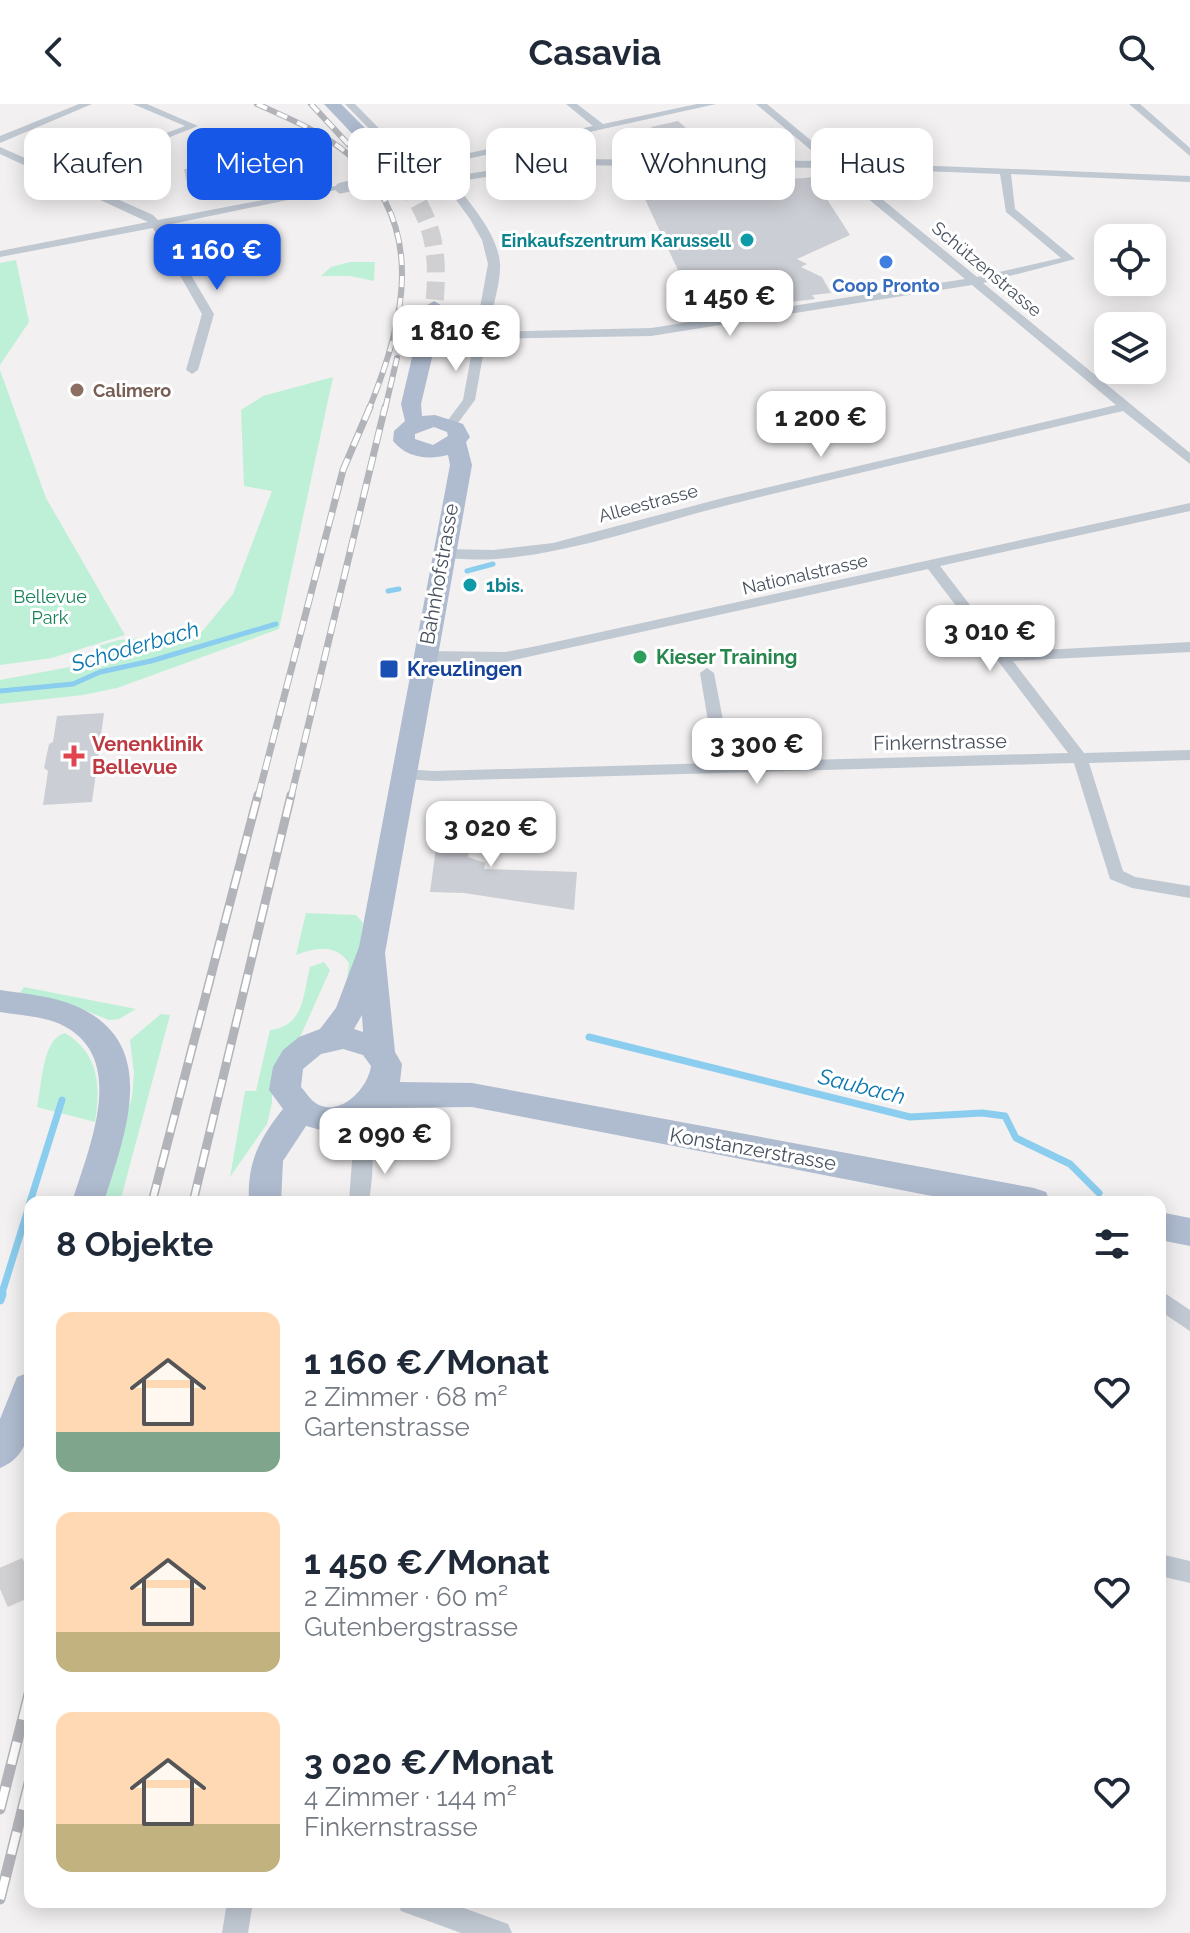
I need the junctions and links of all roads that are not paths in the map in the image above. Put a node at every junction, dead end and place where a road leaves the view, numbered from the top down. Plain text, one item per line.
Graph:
1 (87, 104) edge
2 (138, 104) edge
3 (332, 104) edge
4 (350, 104) edge
5 (571, 104) edge
6 (711, 104) edge
7 (761, 104) edge
8 (1134, 104) edge
9 (690, 106) edge
10 (353, 128) edge
11 (373, 128) edge
12 (601, 128) junction
13 (596, 129) edge
14 (171, 135) edge
15 (0, 140) edge
16 (811, 147) edge
17 (0, 150) edge
18 (1190, 153) edge
19 (24, 160) edge
20 (596, 162) edge
21 (811, 165) edge
22 (933, 169) edge
23 (1005, 171) junction
24 (1190, 179) edge
25 (348, 185) edge
26 (112, 200) edge
27 (465, 200) edge
28 (875, 200) edge
29 (157, 226) junction
30 (0, 254) edge
31 (973, 281) junction
32 (434, 307) tunnel mouth
33 (482, 336) junction
34 (192, 370) dead end
35 (1125, 407) junction
36 (417, 423) junction
37 (453, 433) junction
38 (424, 451) junction
39 (1190, 460) edge
40 (456, 484) junction
41 (1190, 507) edge
42 (451, 553) junction
43 (931, 564) junction
44 (1190, 647) edge
45 (425, 656) junction
46 (1002, 657) junction
47 (707, 673) dead end
48 (1190, 755) edge
49 (1080, 758) junction
50 (724, 767) junction
51 (404, 774) junction
52 (1190, 892) edge
53 (373, 947) junction
54 (0, 1001) edge
55 (331, 1038) junction
56 (383, 1059) junction
57 (472, 1095) junction
58 (366, 1105) junction
59 (300, 1110) junction
60 (90, 1196) edge
61 (265, 1196) edge
62 (360, 1196) edge
63 (1002, 1196) edge
64 (1166, 1227) edge
65 (1190, 1232) edge
66 (1166, 1304) edge
67 (1190, 1322) edge
68 (24, 1404) edge
69 (0, 1451) edge
70 (1166, 1566) edge
71 (1190, 1572) edge
72 (239, 1908) edge
73 (427, 1908) edge
74 (235, 1933) edge
75 (499, 1933) edge

1 - 15 street
2 - 14 street
3 - 10 main road
4 - 11 street
5 - 12 street
6 - 9 street
7 - 16 street, Schützenstrasse
8 - 18 street
9 - 12 street
12 - 13 street
17 - 19 street
20 - 21 street
22 - 23 street
23 - 24 street
23 - 31 street
25 - 29 street, bridge
26 - 29 street
27 - 33 street
28 - 31 street, Schützenstrasse
29 - 30 street
29 - 34 street
31 - 33 street
31 - 35 street, Schützenstrasse
32 - 36 main road
33 - 37 street
35 - 39 street, Schützenstrasse
35 - 42 street, Alleestrasse
36 - 37 main road
36 - 38 main road, Bahnhofstrasse
37 - 38 main road
37 - 40 main road, Bahnhofstrasse
38 - 40 main road, Bahnhofstrasse
40 - 42 main road, Bahnhofstrasse
41 - 43 street, Nationalstrasse
42 - 45 main road, Bahnhofstrasse
43 - 45 street, Nationalstrasse
43 - 46 street
44 - 46 street
45 - 51 main road, Bahnhofstrasse
46 - 49 street
47 - 50 street
48 - 49 street, Finkernstrasse
49 - 50 street, Finkernstrasse
49 - 52 street
50 - 51 street, Finkernstrasse
51 - 53 main road, Bahnhofstrasse
53 - 55 main road, Bahnhofstrasse
53 - 56 main road, Bahnhofstrasse
54 - 60 main road
55 - 56 main road
55 - 59 main road
56 - 57 main road, Konstanzerstrasse
56 - 58 main road
57 - 58 main road, Konstanzerstrasse
57 - 63 main road, Konstanzerstrasse
58 - 59 main road
58 - 62 street
59 - 61 main road
64 - 65 main road
66 - 67 street
68 - 69 main road
70 - 71 street
72 - 74 street
73 - 75 street

